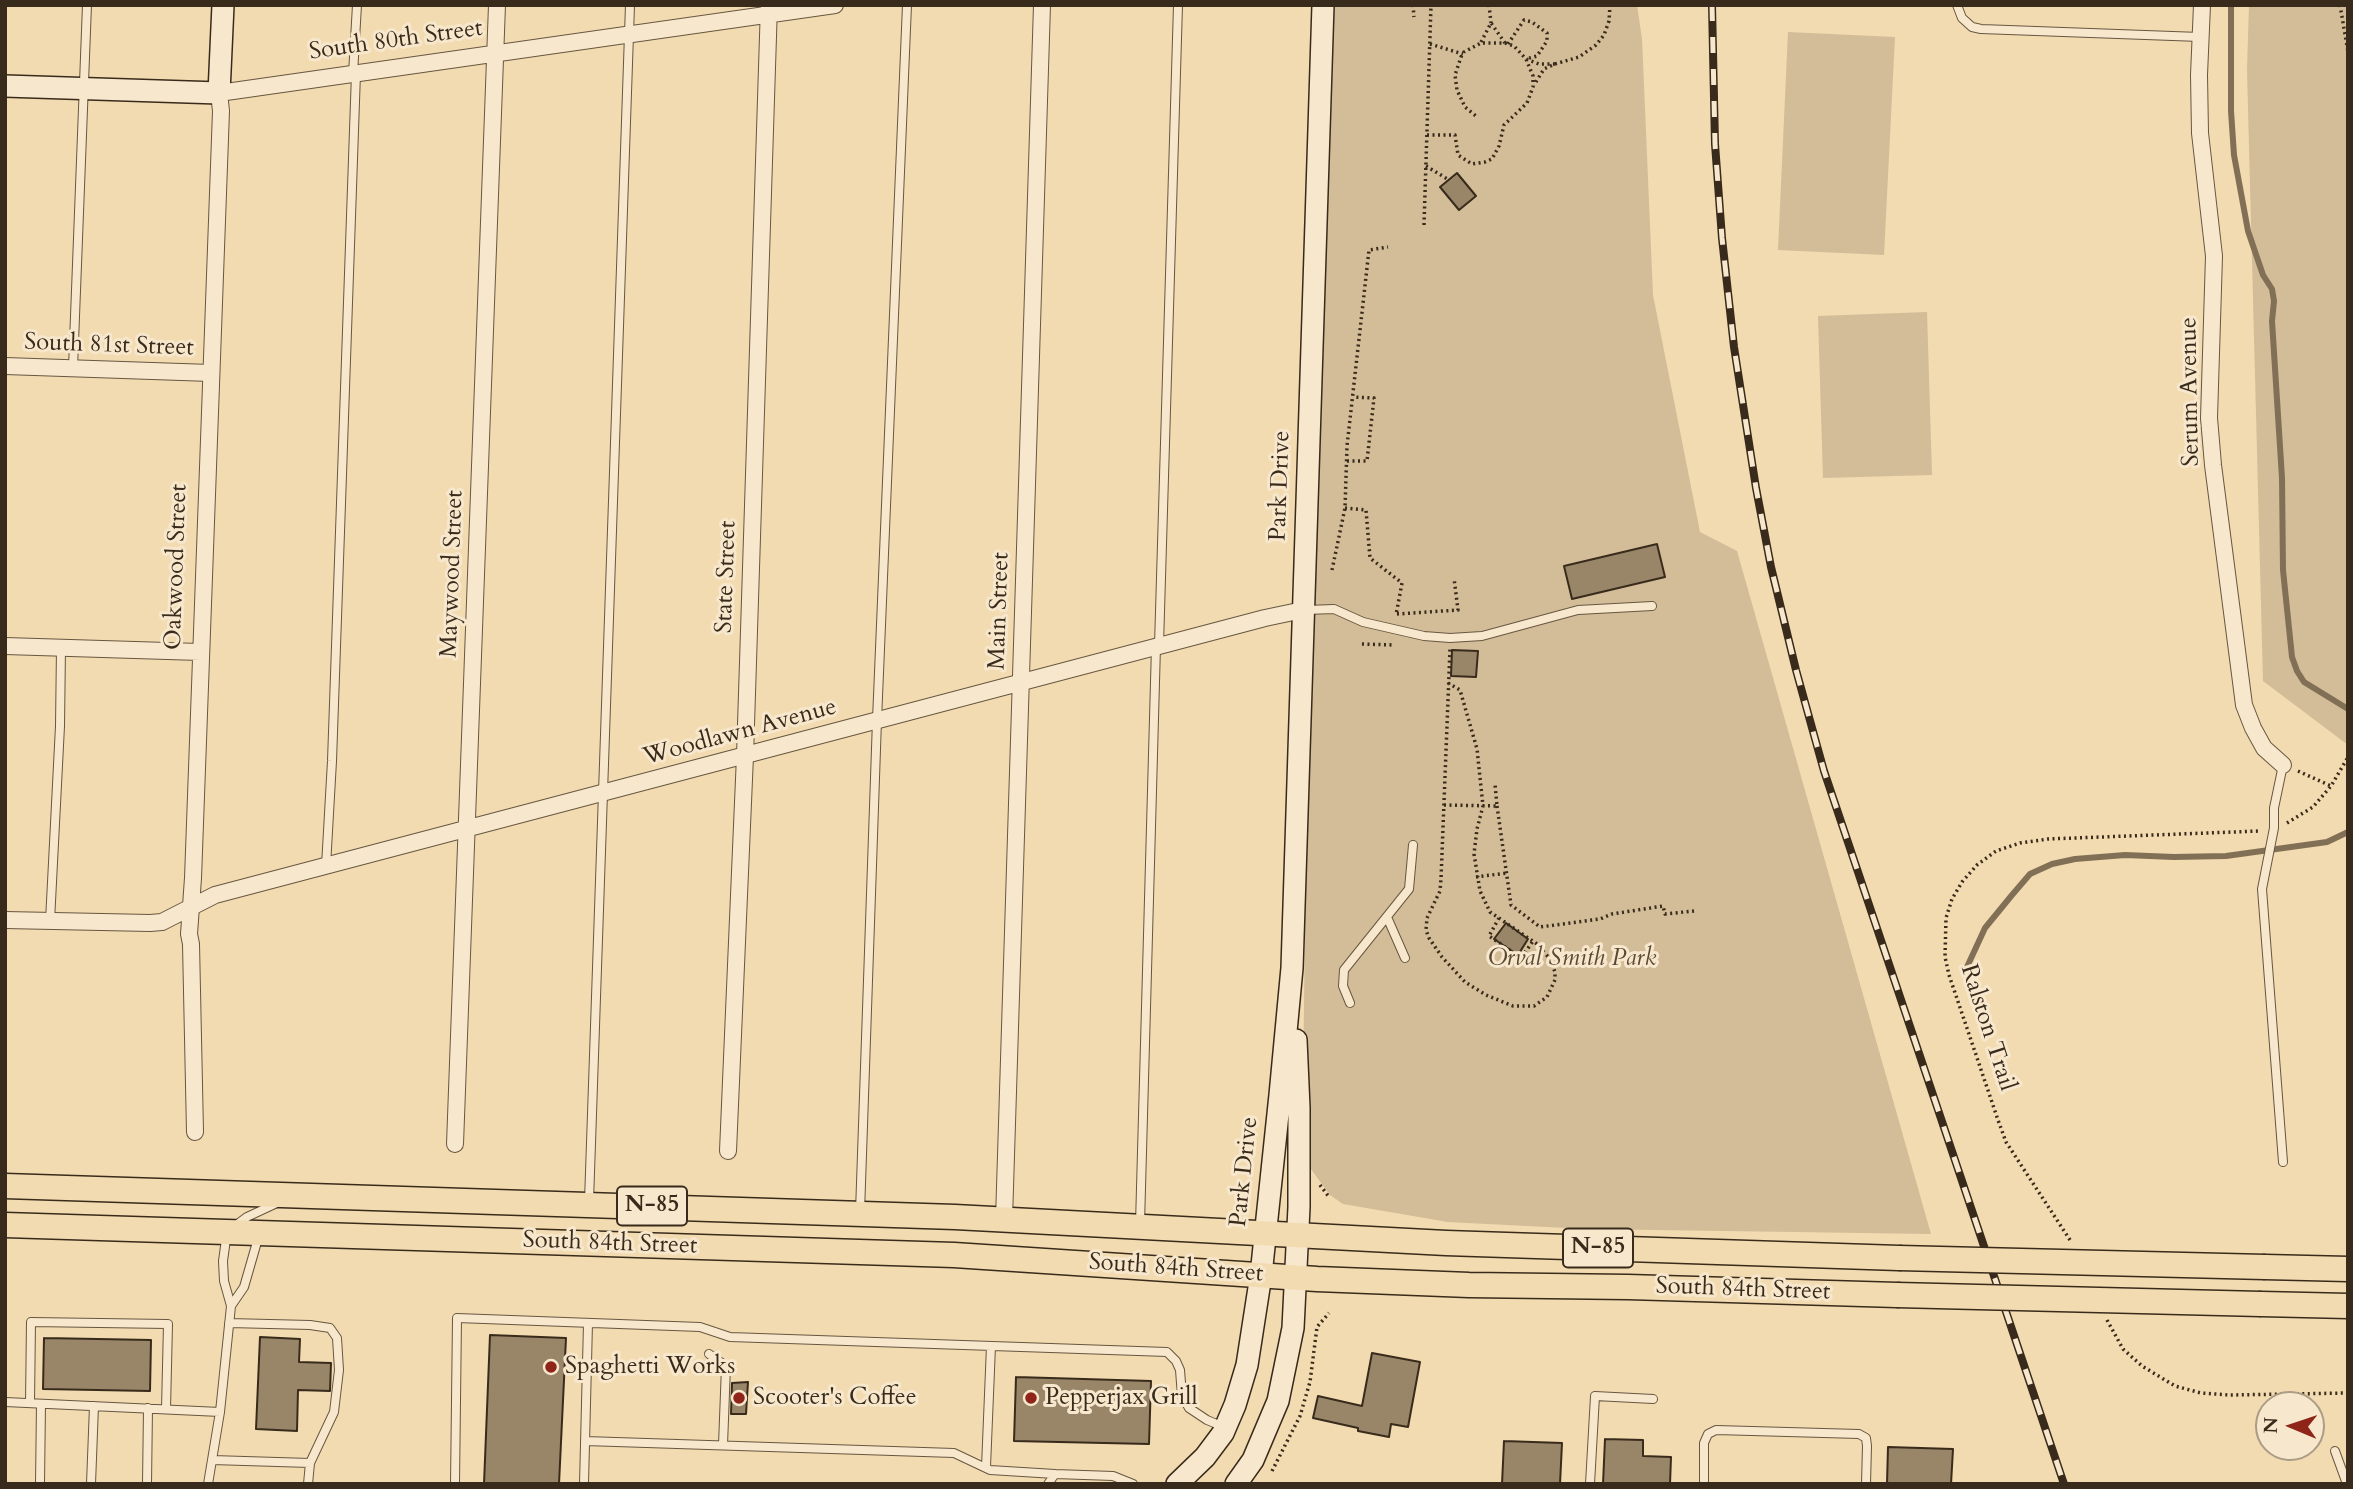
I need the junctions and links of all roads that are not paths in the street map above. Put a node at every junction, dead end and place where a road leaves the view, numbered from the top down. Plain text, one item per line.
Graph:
1 (87, 5) edge
2 (223, 5) edge
3 (358, 5) edge
4 (497, 5) edge
5 (630, 5) edge
6 (835, 5) edge
7 (907, 5) edge
8 (1042, 5) edge
9 (1178, 5) edge
10 (1323, 5) edge
11 (1958, 5) edge
12 (2202, 5) edge
13 (769, 10) edge
14 (628, 34) junction
15 (2200, 37) junction
16 (495, 54) junction
17 (355, 74) junction
18 (5, 86) edge
19 (83, 88) junction
20 (219, 93) junction
21 (5, 366) edge
22 (73, 368) junction
23 (211, 373) junction
24 (1653, 606) dead end
25 (1303, 610) junction
26 (5, 646) edge
27 (1157, 646) junction
28 (61, 648) junction
29 (200, 652) junction
30 (1021, 682) junction
31 (877, 720) junction
32 (745, 755) junction
33 (2283, 765) joint
34 (603, 793) junction
35 (467, 830) junction
36 (1413, 845) dead end
37 (326, 866) junction
38 (191, 908) junction
39 (1387, 916) junction
40 (5, 920) edge
41 (50, 921) junction
42 (1405, 958) dead end
43 (1292, 968) junction
44 (1350, 1003) dead end
45 (195, 1132) dead end
46 (455, 1144) dead end
47 (728, 1151) dead end
48 (2283, 1162) dead end
49 (5, 1186) edge
50 (296, 1195) junction
51 (589, 1203) junction
52 (860, 1213) junction
53 (1004, 1219) junction
54 (5, 1225) edge
55 (1140, 1227) junction
56 (228, 1232) junction
57 (260, 1233) junction
58 (1265, 1234) junction
59 (1298, 1235) junction
60 (2348, 1269) edge
61 (1261, 1275) junction
62 (1296, 1277) junction
63 (230, 1306) junction
64 (2348, 1306) edge
65 (229, 1323) junction
66 (588, 1323) junction
67 (990, 1346) junction
68 (709, 1354) dead end
69 (1653, 1399) dead end
70 (5, 1402) edge
71 (30, 1404) junction
72 (41, 1404) junction
73 (93, 1406) junction
74 (148, 1408) junction
75 (166, 1409) junction
76 (220, 1412) junction
77 (1225, 1427) junction
78 (585, 1441) junction
79 (723, 1445) junction
80 (2335, 1451) dead end
81 (212, 1460) junction
82 (310, 1463) junction
83 (986, 1467) junction
84 (1055, 1474) junction
85 (40, 1484) edge
86 (91, 1484) edge
87 (147, 1484) edge
88 (208, 1484) edge
89 (308, 1484) edge
90 (455, 1484) edge
91 (584, 1484) edge
92 (1048, 1484) edge
93 (1133, 1484) edge
94 (1177, 1484) edge
95 (1236, 1484) edge
96 (1590, 1484) edge
97 (1703, 1484) edge
98 (1866, 1484) edge
99 (2347, 1484) edge

1 - 19 lane
2 - 20 street, Oakwood Street
3 - 17 lane
4 - 16 street, Maywood Street
5 - 14 lane
6 - 13 street, South 80th Street
7 - 31 lane
8 - 30 street, Main Street
9 - 27 lane
10 - 25 street, Park Drive
11 - 15 lane
12 - 15 street, Serum Avenue
13 - 14 street, South 80th Street
13 - 32 street, State Street
14 - 16 street, South 80th Street
14 - 34 lane
15 - 33 street, Serum Avenue
16 - 17 street, South 80th Street
16 - 35 street, Maywood Street
17 - 20 street, South 80th Street
17 - 37 lane
18 - 19 street, South 80th Street
19 - 20 street, South 80th Street
19 - 22 lane
20 - 23 street, Oakwood Street
21 - 22 street, South 81st Street
22 - 23 street, South 81st Street
23 - 29 street, Oakwood Street
24 - 25 lane
25 - 27 street, Woodlawn Avenue
25 - 43 street, Park Drive
26 - 28 street
27 - 30 street, Woodlawn Avenue
27 - 55 lane
28 - 29 street
28 - 41 lane
29 - 38 street, Oakwood Street
30 - 31 street, Woodlawn Avenue
30 - 53 street, Main Street
31 - 32 street, Woodlawn Avenue
31 - 52 lane
32 - 34 street, Woodlawn Avenue
32 - 47 street, State Street
33 - 48 lane
34 - 35 street, Woodlawn Avenue
34 - 51 lane
35 - 37 street, Woodlawn Avenue
35 - 46 street, Maywood Street
36 - 39 lane
37 - 38 street, Woodlawn Avenue
38 - 41 street, Woodlawn Avenue
38 - 45 street, Oakwood Street
39 - 42 lane
39 - 44 lane
40 - 41 street, Woodlawn Avenue
43 - 58 street, Park Drive
43 - 59 street, Park Drive
49 - 50 main road, South 84th Street / N-85
50 - 51 main road, South 84th Street / N-85
50 - 56 lane
51 - 52 main road, South 84th Street / N-85
52 - 53 main road, South 84th Street / N-85
53 - 55 main road, South 84th Street / N-85
54 - 56 main road, South 84th Street / N-85
55 - 58 main road, South 84th Street / N-85
56 - 57 main road, South 84th Street / N-85
56 - 63 lane
57 - 61 main road, South 84th Street / N-85
57 - 63 lane
58 - 59 main road, South 84th Street / N-85
58 - 61 street, Park Drive
59 - 60 main road, South 84th Street / N-85, bridge
59 - 62 street, Park Drive
61 - 62 main road, South 84th Street / N-85
61 - 77 street, Park Drive
62 - 64 main road, South 84th Street / N-85, bridge
62 - 95 street, Park Drive
63 - 65 lane
65 - 76 lane
65 - 82 lane
66 - 67 lane
66 - 78 lane
66 - 90 lane
67 - 77 lane
67 - 83 lane
68 - 79 lane
69 - 96 lane
70 - 71 lane
71 - 72 lane
71 - 75 lane
72 - 73 lane
72 - 85 lane
73 - 74 lane
73 - 86 lane
74 - 75 lane
74 - 87 lane
75 - 76 lane
76 - 81 lane
77 - 94 street, Park Drive
78 - 79 lane
78 - 91 lane
79 - 83 lane
80 - 99 lane
81 - 82 lane
81 - 88 lane
82 - 89 lane
83 - 84 lane
84 - 92 lane
84 - 93 lane
97 - 98 lane

